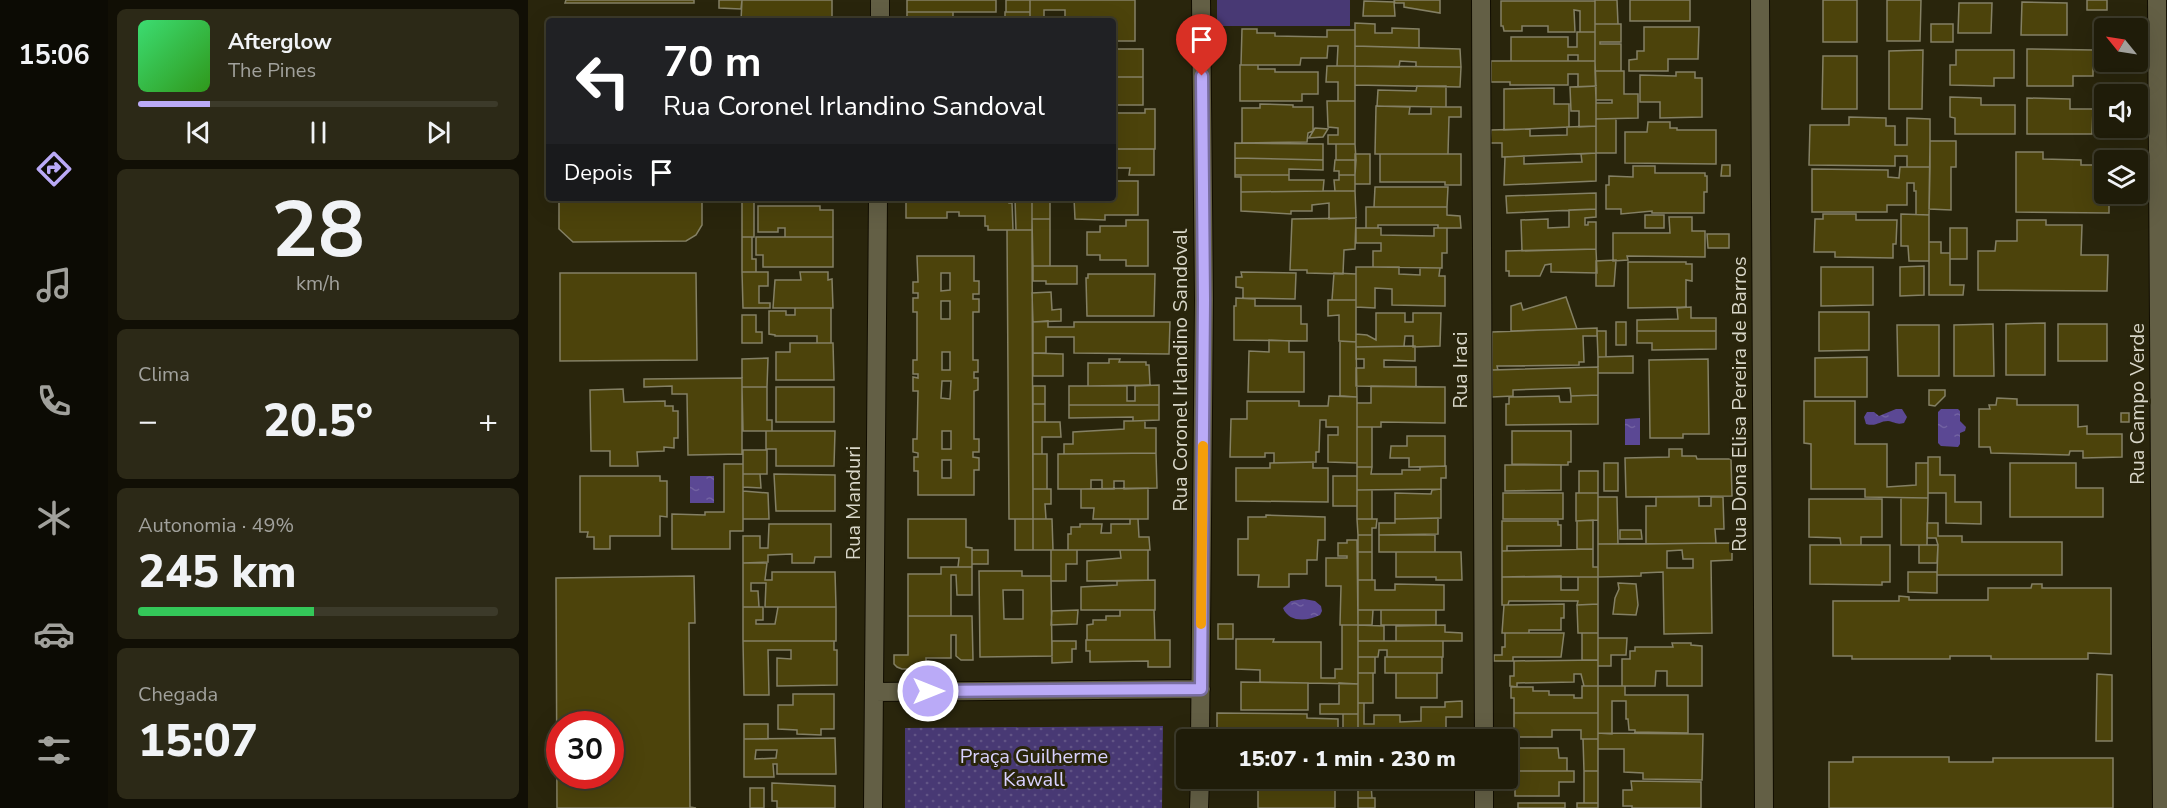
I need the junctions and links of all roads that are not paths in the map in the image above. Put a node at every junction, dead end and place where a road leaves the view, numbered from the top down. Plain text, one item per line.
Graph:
1 (880, 0) edge
2 (1201, 0) edge
3 (1480, 0) edge
4 (1760, 0) edge
5 (2157, 0) edge
6 (879, 18) edge
7 (879, 201) edge
8 (2164, 424) edge
9 (2164, 597) edge
10 (1201, 689) junction
11 (874, 692) junction
12 (1200, 729) edge
13 (1484, 729) edge
14 (1200, 789) edge
15 (1484, 789) edge
16 (873, 808) edge
17 (1199, 808) edge
18 (1484, 808) edge
19 (1764, 808) edge
20 (2162, 808) edge

1 - 6 street
2 - 10 street, Rua Coronel Irlandino Sandoval
3 - 13 street, Rua Iraci
4 - 19 street, Rua Dona Elisa Pereira de Barros
5 - 8 street, Rua Campo Verde
7 - 11 street, Rua Manduri
8 - 9 street, Rua Campo Verde
9 - 20 street, Rua Campo Verde
10 - 11 street
10 - 12 street, Rua Coronel Irlandino Sandoval
11 - 16 street, Rua Manduri
14 - 17 street
15 - 18 street

